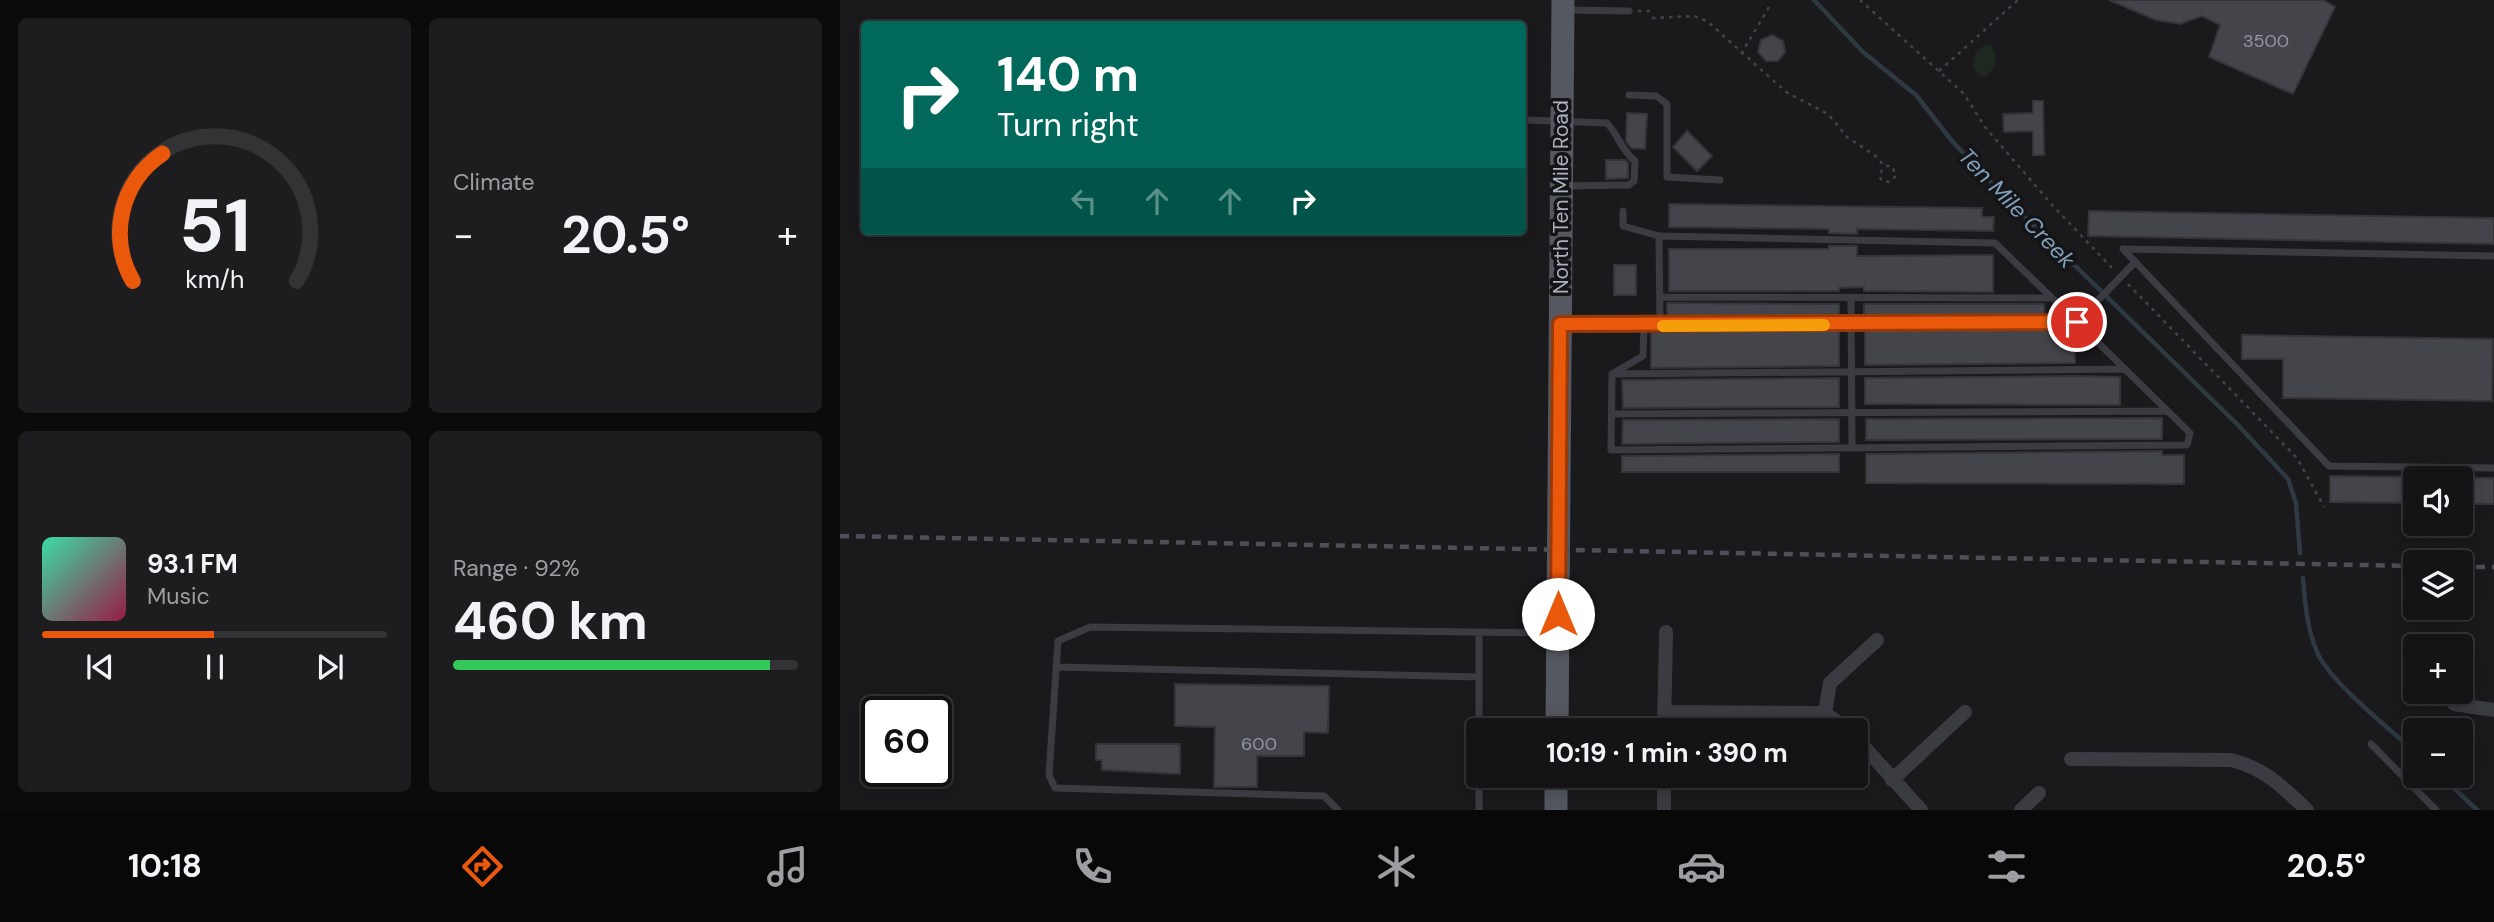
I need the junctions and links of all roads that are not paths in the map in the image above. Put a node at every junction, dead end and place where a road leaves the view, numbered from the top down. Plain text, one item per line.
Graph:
1 (1563, 5) edge
2 (1629, 11) road end
3 (1629, 95) dead end
4 (1526, 120) edge
5 (1562, 124) junction
6 (1720, 180) dead end
7 (1561, 186) junction
8 (1623, 211) dead end
9 (1659, 236) junction
10 (2494, 256) edge
11 (2135, 262) junction
12 (1660, 297) junction
13 (1851, 298) junction
14 (2053, 298) junction
15 (2077, 322) junction
16 (1560, 324) junction
17 (1851, 325) junction
18 (1644, 326) junction
19 (1660, 326) junction
20 (2125, 369) junction
21 (1851, 372) junction
22 (1612, 374) junction
23 (2167, 411) junction
24 (1852, 413) junction
25 (1612, 414) junction
26 (1852, 448) junction
27 (2494, 468) edge
28 (1666, 632) dead end
29 (1479, 633) junction
30 (1558, 633) junction
31 (1877, 640) dead end
32 (1056, 667) junction
33 (1479, 677) junction
34 (2455, 704) dead end
35 (2494, 710) edge
36 (1664, 712) junction
37 (1965, 712) dead end
38 (1825, 713) junction
39 (1479, 718) edge
40 (1557, 718) edge
41 (1664, 718) edge
42 (1832, 718) edge
43 (2371, 744) dead end
44 (1868, 752) edge
45 (2071, 758) dead end
46 (1892, 780) junction
47 (1479, 788) edge
48 (1556, 788) edge
49 (1664, 788) edge
50 (2039, 793) dead end
51 (1338, 810) edge
52 (1479, 810) edge
53 (1556, 810) edge
54 (1664, 810) edge
55 (1921, 810) edge
56 (2021, 810) edge
57 (2307, 810) edge
58 (2436, 810) edge

1 - 2 lane
1 - 5 main road, North Ten Mile Road
3 - 6 lane
4 - 5 lane
5 - 7 main road, North Ten Mile Road
5 - 7 lane
7 - 16 main road, North Ten Mile Road
8 - 9 lane
9 - 12 lane
9 - 14 lane
10 - 11 lane
11 - 15 lane
11 - 27 lane
12 - 13 lane
12 - 19 lane
13 - 14 lane
13 - 17 lane
14 - 15 lane
15 - 17 lane
15 - 20 lane
16 - 18 lane
16 - 30 main road, North Ten Mile Road
17 - 19 lane
17 - 21 lane
18 - 19 lane
18 - 22 lane
20 - 21 lane
20 - 23 lane
21 - 22 lane
21 - 24 lane
22 - 25 lane
23 - 24 lane
23 - 26 lane
24 - 25 lane
24 - 26 lane
25 - 26 lane
28 - 36 street
29 - 30 lane
29 - 32 lane
29 - 33 lane
30 - 40 main road, North Ten Mile Road
31 - 38 street
32 - 33 lane
32 - 51 lane
33 - 39 lane
34 - 35 street
36 - 38 street
36 - 41 street
37 - 46 street
38 - 42 street
43 - 58 lane
44 - 46 street
45 - 57 street
46 - 55 street
47 - 52 lane
48 - 53 main road
49 - 54 street
50 - 56 street

